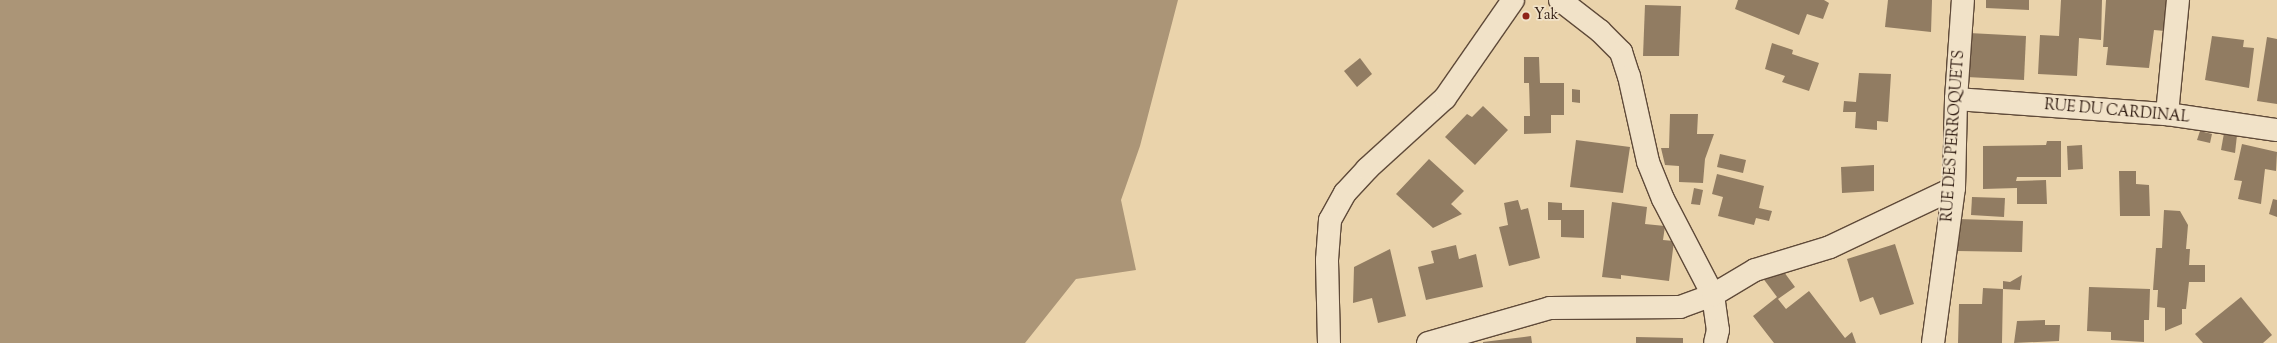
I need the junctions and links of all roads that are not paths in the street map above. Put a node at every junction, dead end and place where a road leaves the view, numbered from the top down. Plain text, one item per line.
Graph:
1 (1513, 0) edge
2 (1560, 0) edge
3 (1963, 0) edge
4 (2178, 0) edge
5 (1956, 99) junction
6 (2167, 114) junction
7 (2277, 130) edge
8 (1954, 188) junction
9 (1713, 295) junction
10 (1329, 343) edge
11 (1428, 343) edge
12 (1715, 343) edge
13 (1933, 343) edge

1 - 10 street
2 - 9 street
3 - 5 street, RUE DES PERROQUETS
4 - 6 street
5 - 6 street, RUE DU CARDINAL
5 - 8 street, RUE DES PERROQUETS
6 - 7 street, RUE DU CARDINAL
8 - 9 street
8 - 13 street, RUE DES PERROQUETS
9 - 11 street
9 - 12 street

